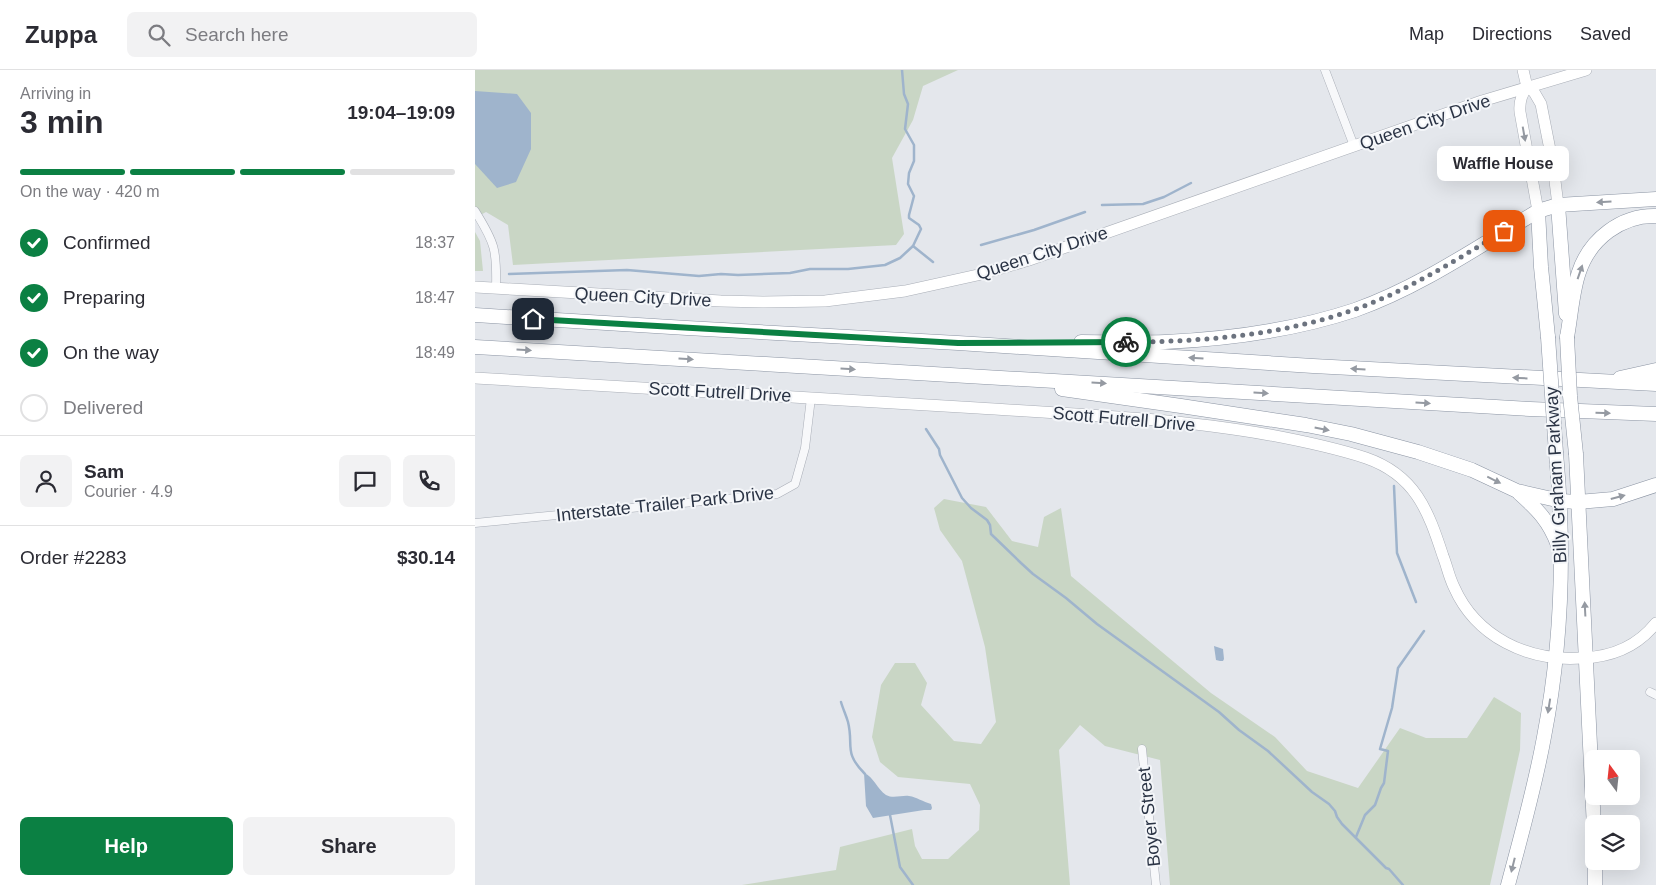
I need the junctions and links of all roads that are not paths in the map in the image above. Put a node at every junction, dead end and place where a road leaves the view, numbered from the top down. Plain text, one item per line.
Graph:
1 (1325, 70) edge
2 (1523, 70) edge
3 (1586, 70) edge
4 (1527, 87) junction
5 (1354, 146) junction
6 (1656, 199) edge
7 (1558, 205) junction
8 (475, 211) edge
9 (1538, 211) junction
10 (1656, 216) edge
11 (475, 287) edge
12 (496, 288) junction
13 (475, 315) edge
14 (1567, 337) junction
15 (958, 343) junction
16 (475, 347) edge
17 (1656, 370) edge
18 (998, 377) junction
19 (475, 378) edge
20 (1597, 382) junction
21 (1656, 384) edge
22 (811, 398) junction
23 (1656, 414) edge
24 (1656, 485) edge
25 (1517, 491) junction
26 (1561, 502) junction
27 (1579, 502) junction
28 (475, 523) edge
29 (1561, 555) junction
30 (1656, 623) edge
31 (1556, 658) junction
32 (1587, 658) junction
33 (1142, 749) dead end
34 (1593, 815) edge
35 (1156, 885) edge
36 (1509, 885) edge

1 - 5 street
2 - 4 street
3 - 4 street, Queen City Drive
4 - 5 street, Queen City Drive
4 - 7 street
4 -> 9 street
5 - 12 street, Queen City Drive
6 -> 7 highway
7 - 9 highway
7 - 14 highway, Billy Graham Parkway
8 - 12 street
9 - 15 highway
9 - 26 highway, Billy Graham Parkway, bridge
14 -> 10 highway
11 - 12 street, Queen City Drive
13 - 15 highway
14 - 27 highway, Billy Graham Parkway, bridge
20 -> 15 highway
16 -> 18 highway
17 - 20 highway
18 -> 23 highway
18 -> 25 highway
19 - 22 street, Scott Futrell Drive
20 - 21 highway
22 - 28 street, Interstate Trailer Park Drive
22 - 31 street, Scott Futrell Drive
27 -> 24 highway
25 - 26 highway
25 - 29 highway
26 - 27 highway
26 - 29 highway, Billy Graham Parkway
32 -> 27 highway, Billy Graham Parkway
29 - 31 highway, Billy Graham Parkway
30 - 32 street, Scott Futrell Drive
31 - 32 street, Scott Futrell Drive
31 -> 36 highway, Billy Graham Parkway
32 - 34 highway, Billy Graham Parkway
33 - 35 street, Boyer Street

